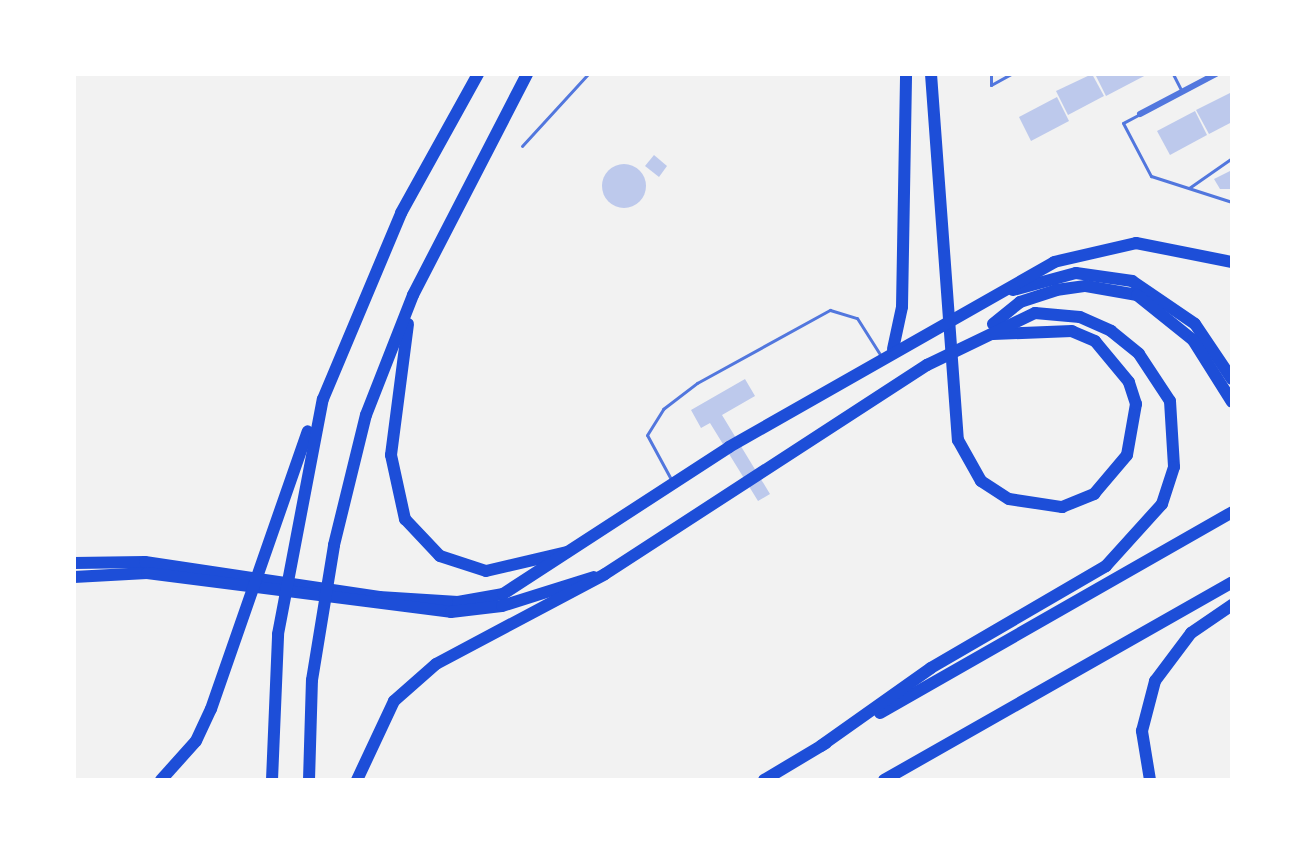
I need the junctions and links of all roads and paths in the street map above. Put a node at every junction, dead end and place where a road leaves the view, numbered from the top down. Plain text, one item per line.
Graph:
1 (478, 74) edge
2 (527, 74) edge
3 (588, 74) edge
4 (906, 74) edge
5 (931, 74) edge
6 (991, 74) edge
7 (1011, 74) edge
8 (1173, 74) edge
9 (1216, 74) edge
10 (1182, 92) junction
11 (1140, 114) joint
12 (522, 146) dead end
13 (1232, 158) edge
14 (1189, 188) junction
15 (1232, 202) edge
16 (1232, 262) edge
17 (413, 295) junction
18 (987, 298) junction
19 (978, 336) junction
20 (893, 349) junction
21 (881, 356) junction
22 (1232, 379) edge
23 (323, 399) junction
24 (1232, 402) edge
25 (673, 483) junction
26 (1232, 512) edge
27 (581, 547) junction
28 (74, 563) edge
29 (605, 574) junction
30 (74, 577) edge
31 (206, 578) junction
32 (1232, 582) edge
33 (380, 602) junction
34 (1232, 605) edge
35 (821, 746) junction
36 (161, 780) edge
37 (272, 780) edge
38 (309, 780) edge
39 (357, 780) edge
40 (764, 780) edge
41 (884, 780) edge
42 (1150, 780) edge

1 - 23 highway
2 - 17 highway
3 - 12 lane
4 - 20 highway
5 - 19 highway
6 - 7 lane
8 - 10 lane
9 - 10 street
10 - 11 street
11 - 14 lane
13 - 14 lane
14 - 15 lane
16 - 18 highway
17 - 27 highway
17 - 38 highway
18 - 20 highway
18 - 22 highway
19 - 24 highway
19 - 29 highway
19 - 35 highway
20 - 21 highway
21 - 25 highway
21 - 25 lane
23 - 36 highway
23 - 37 highway
25 - 27 highway
26 - 35 highway
27 - 33 highway
28 - 31 highway
29 - 33 highway
29 - 39 highway
30 - 31 highway
31 - 33 highway
32 - 41 highway
34 - 42 highway
35 - 40 highway

